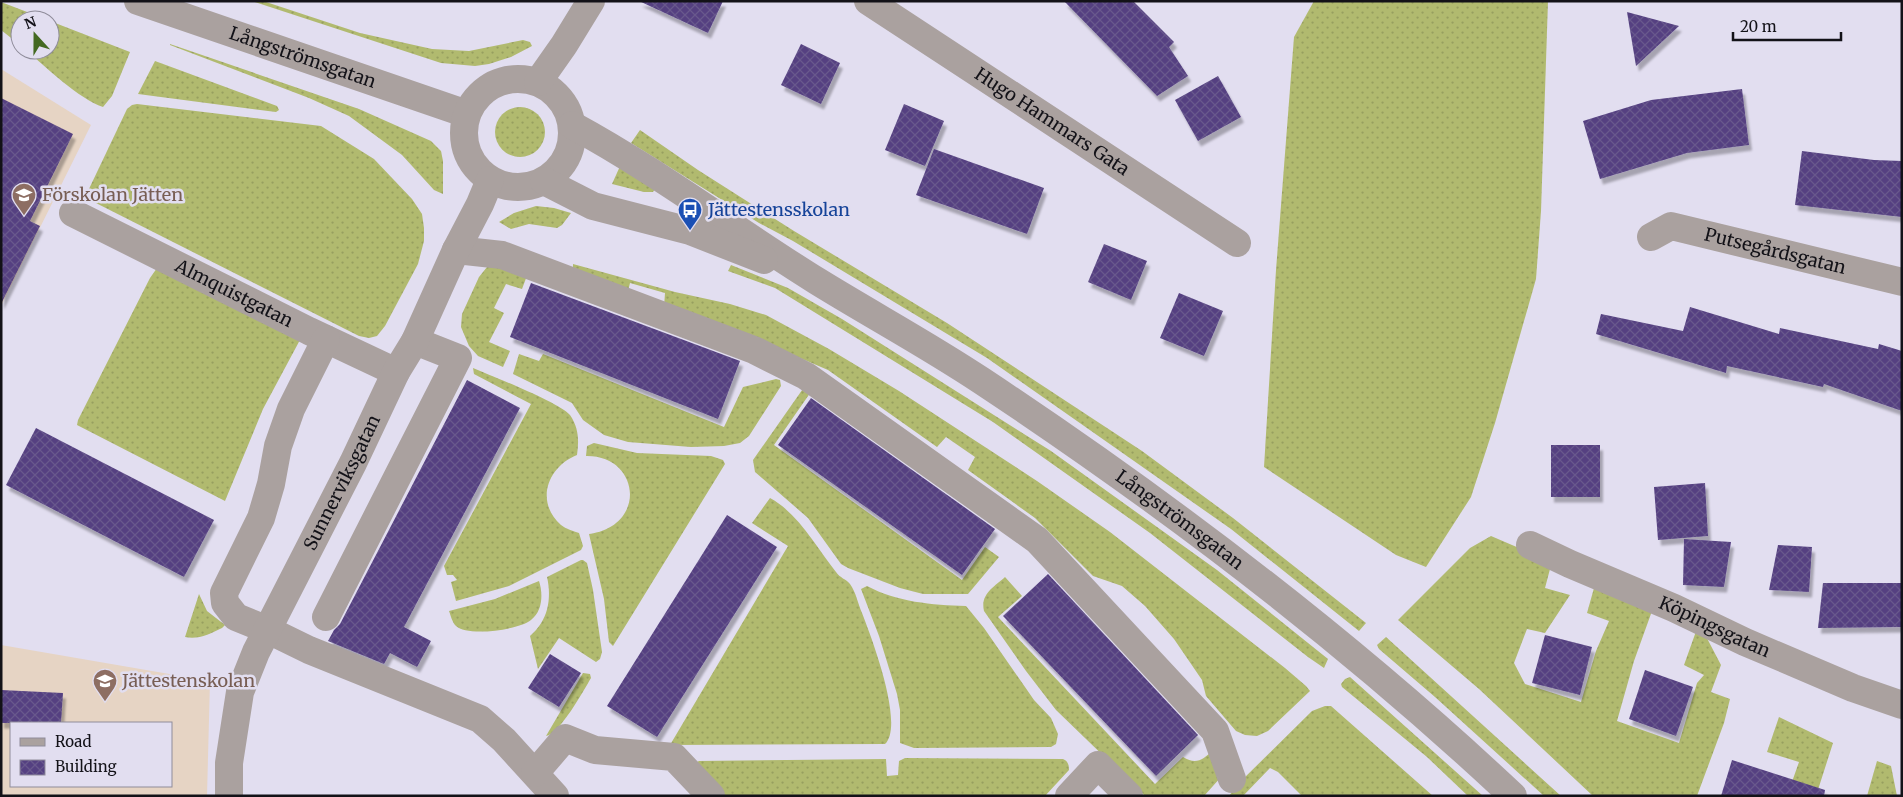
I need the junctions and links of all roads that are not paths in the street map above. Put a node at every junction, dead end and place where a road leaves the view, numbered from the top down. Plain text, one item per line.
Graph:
1 (138, 1) edge
2 (590, 1) edge
3 (868, 1) edge
4 (538, 82) junction
5 (467, 114) junction
6 (572, 125) junction
7 (490, 180) junction
8 (544, 181) junction
9 (73, 213) dead end
10 (1652, 237) dead end
11 (1237, 243) dead end
12 (456, 250) junction
13 (818, 282) junction
14 (1902, 282) edge
15 (326, 339) junction
16 (414, 341) junction
17 (396, 372) junction
18 (1530, 545) dead end
19 (326, 617) dead end
20 (268, 630) junction
21 (1902, 705) edge
22 (535, 773) junction
23 (1232, 780) dead end
24 (229, 796) edge
25 (556, 796) edge
26 (711, 796) edge
27 (1069, 796) edge
28 (1129, 796) edge
29 (1513, 796) edge

1 - 5 street, Långströmsgatan
2 - 4 street
3 - 11 street, Hugo Hammars Gata
4 - 5 street
4 - 6 street
5 - 7 street
6 - 8 street
6 - 13 street, Långströmsgatan
7 - 8 street
7 - 12 street, Sunnerviksgatan
8 - 13 street, Långströmsgatan
9 - 15 street, Almquistgatan
10 - 14 street, Putsegårdsgatan
12 - 16 street, Sunnerviksgatan
12 - 23 street
13 - 29 street, Långströmsgatan
15 - 17 street, Almquistgatan
15 - 20 street
16 - 17 street, Sunnerviksgatan
16 - 19 street
17 - 20 street, Sunnerviksgatan
18 - 21 street, Köpingsgatan
20 - 22 street
20 - 24 street, Sunnerviksgatan
22 - 25 street
22 - 26 street
27 - 28 street

